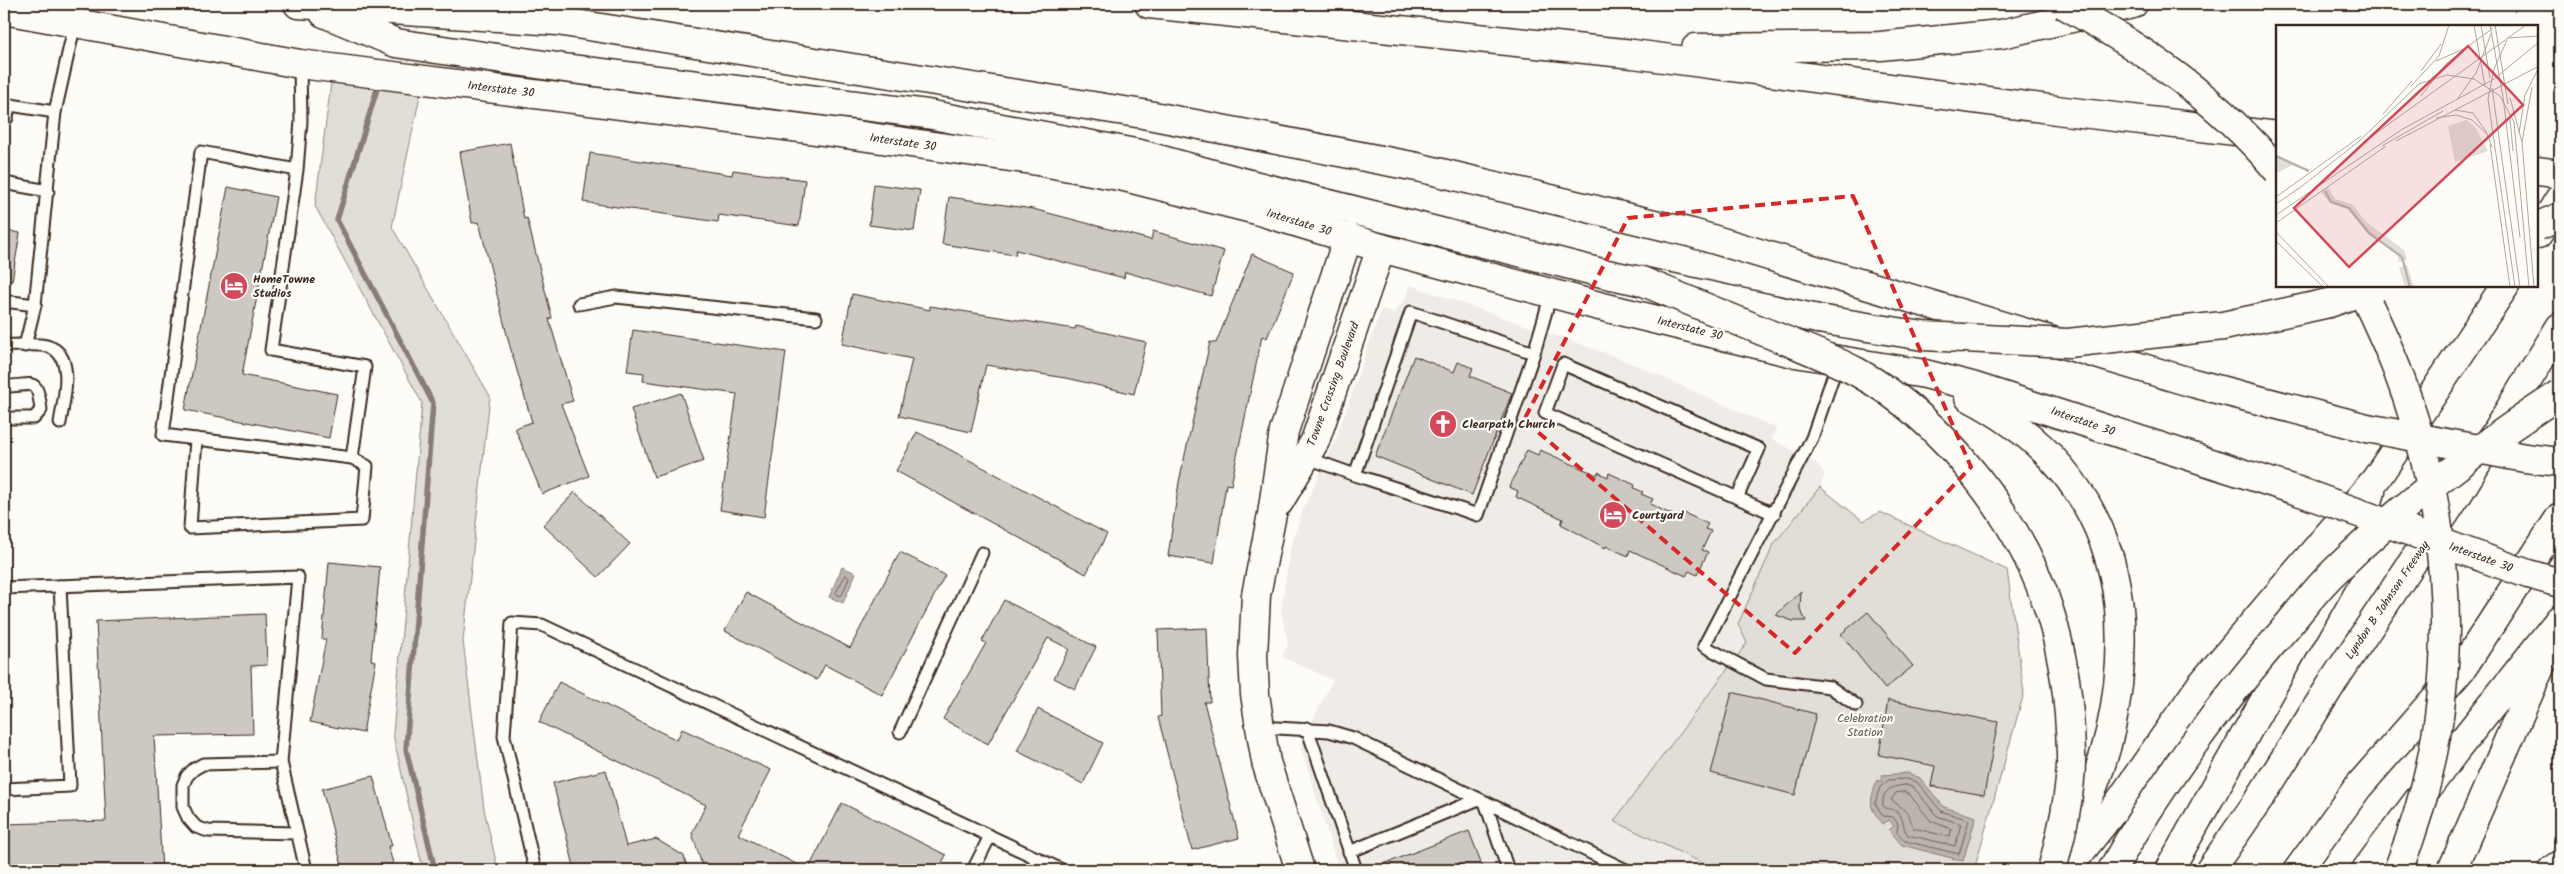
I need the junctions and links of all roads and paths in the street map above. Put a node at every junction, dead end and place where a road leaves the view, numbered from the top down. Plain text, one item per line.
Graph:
1 (300, 4) edge
2 (1149, 4) edge
3 (2063, 4) edge
4 (2132, 4) edge
5 (4, 10) edge
6 (75, 23) junction
7 (1594, 50) junction
8 (300, 64) junction
9 (6, 105) edge
10 (55, 112) junction
11 (7, 118) dead end
12 (2276, 136) edge
13 (2276, 169) edge
14 (297, 170) junction
15 (4, 183) edge
16 (48, 191) junction
17 (2560, 198) edge
18 (2560, 217) edge
19 (2539, 226) edge
20 (2539, 232) edge
21 (1348, 238) junction
22 (1381, 248) junction
23 (1639, 280) junction
24 (2359, 288) edge
25 (2372, 288) edge
26 (2504, 288) edge
27 (1551, 294) junction
28 (4, 301) edge
29 (579, 304) dead end
30 (35, 305) junction
31 (816, 318) dead end
32 (2560, 327) edge
33 (4, 345) edge
34 (25, 346) junction
35 (1534, 353) junction
36 (1838, 360) junction
37 (1925, 374) junction
38 (4, 386) edge
39 (2560, 394) edge
40 (41, 410) junction
41 (4, 418) edge
42 (196, 439) junction
43 (1306, 457) junction
44 (352, 458) junction
45 (2560, 462) edge
46 (1355, 475) junction
47 (2376, 479) junction
48 (1737, 498) junction
49 (1272, 514) junction
50 (1774, 514) junction
51 (2560, 517) edge
52 (982, 553) dead end
53 (2560, 582) edge
54 (60, 586) junction
55 (4, 588) edge
56 (2560, 619) edge
57 (2560, 623) edge
58 (1856, 705) dead end
59 (1260, 728) junction
60 (1307, 728) junction
61 (900, 732) dead end
62 (281, 762) junction
63 (4, 789) edge
64 (1482, 801) junction
65 (296, 833) junction
66 (990, 836) junction
67 (1349, 852) junction
68 (1037, 858) junction
69 (2560, 865) edge
70 (306, 870) edge
71 (535, 870) edge
72 (973, 870) edge
73 (1032, 870) edge
74 (1062, 870) edge
75 (1300, 870) edge
76 (1356, 870) edge
77 (1508, 870) edge
78 (1626, 870) edge
79 (2051, 870) edge
80 (2066, 870) edge
81 (2112, 870) edge
82 (2169, 870) edge
83 (2210, 870) edge
84 (2298, 870) edge
85 (2366, 870) edge
86 (2398, 870) edge
87 (2452, 870) edge
88 (2553, 870) edge

1 - 23 main road
1 - 45 main road, bridge
2 - 7 main road
3 - 13 main road, bridge
4 - 7 main road
5 - 6 main road, Interstate 30
6 - 8 main road, Interstate 30
6 - 10 lane
7 - 12 main road
8 - 14 lane
8 - 21 main road, Interstate 30
9 - 10 lane
9 - 11 lane
10 - 16 lane
14 - 42 lane
14 - 44 lane
15 - 16 lane
16 - 30 lane
17 - 20 main road
18 - 19 main road, bridge
21 - 22 main road, Interstate 30
21 - 49 main road, Towne Crossing Boulevard
22 - 27 main road, Interstate 30
22 - 43 main road, Towne Crossing Boulevard
23 - 25 main road, bridge
23 - 79 main road, bridge
24 - 86 main road, bridge
26 - 47 main road
27 - 35 lane
27 - 36 main road, Interstate 30
28 - 30 lane
29 - 31 lane
30 - 34 lane
32 - 83 main road, Lyndon B Johnson Freeway
33 - 34 lane
34 - 40 lane
35 - 46 lane
35 - 46 lane
36 - 37 main road, Interstate 30
36 - 50 lane
37 - 53 main road, Interstate 30, bridge
37 - 79 main road
38 - 40 lane
39 - 81 main road, bridge
40 - 41 lane
42 - 44 lane
42 - 44 lane
43 - 46 lane
43 - 49 main road, Towne Crossing Boulevard
47 - 80 main road
47 - 82 main road
48 - 48 lane
48 - 50 lane
49 - 59 main road, Towne Crossing Boulevard
50 - 58 lane
51 - 84 main road
52 - 61 lane
54 - 55 lane
54 - 62 lane
54 - 63 lane
56 - 85 main road
57 - 87 main road
59 - 60 lane
59 - 75 main road, Towne Crossing Boulevard
60 - 64 lane
60 - 67 lane
62 - 65 lane
62 - 65 lane
64 - 67 lane
64 - 77 lane
64 - 78 lane
65 - 70 lane
66 - 68 lane
66 - 71 lane
66 - 72 lane
67 - 76 lane
68 - 73 lane
68 - 74 lane
69 - 88 main road

